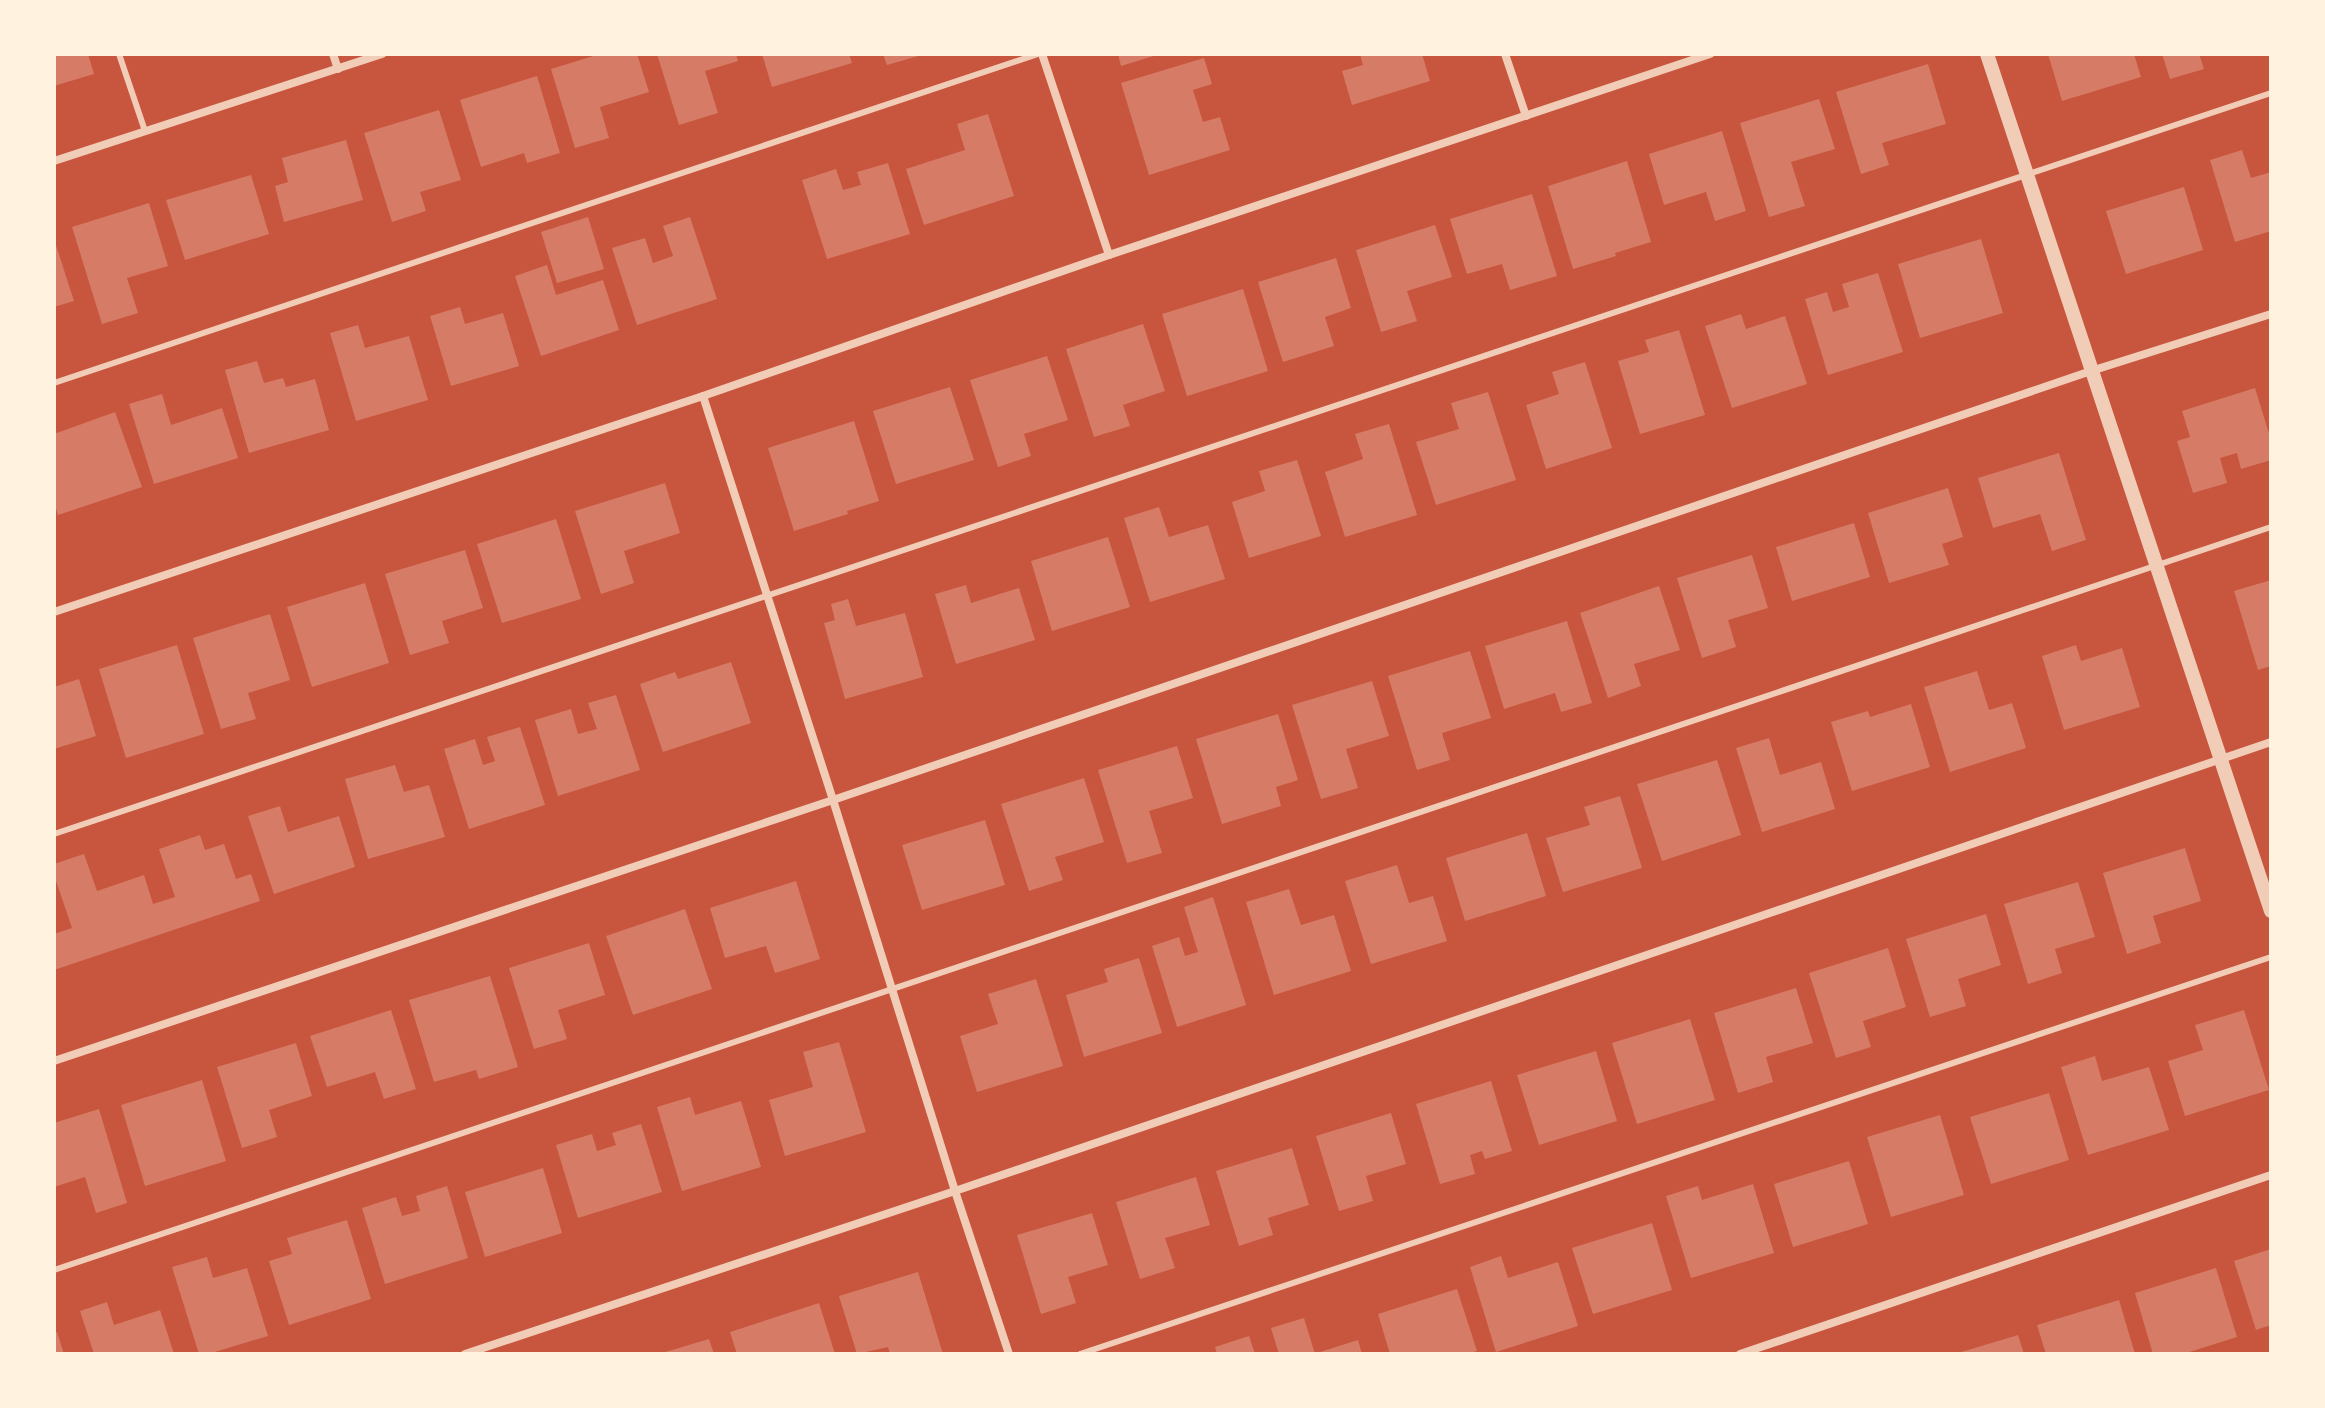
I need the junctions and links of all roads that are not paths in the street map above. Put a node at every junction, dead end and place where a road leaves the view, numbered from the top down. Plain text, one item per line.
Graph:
1 (119, 54) edge
2 (333, 54) edge
3 (382, 54) edge
4 (1040, 54) edge
5 (1505, 54) edge
6 (1710, 54) edge
7 (1987, 54) edge
8 (338, 69) junction
9 (2271, 93) edge
10 (1526, 116) junction
11 (145, 131) junction
12 (54, 161) edge
13 (2026, 174) junction
14 (1109, 255) junction
15 (2271, 314) edge
16 (2091, 371) junction
17 (54, 383) edge
18 (703, 396) junction
19 (2271, 527) edge
20 (2156, 567) junction
21 (767, 594) junction
22 (54, 612) edge
23 (2271, 742) edge
24 (2221, 759) junction
25 (833, 800) junction
26 (54, 834) edge
27 (2271, 911) edge
28 (2271, 957) edge
29 (892, 988) junction
30 (54, 1061) edge
31 (2271, 1175) edge
32 (955, 1191) junction
33 (54, 1270) edge
34 (465, 1354) edge
35 (1009, 1354) edge
36 (1080, 1354) edge
37 (1740, 1354) edge

1 - 11 lane
2 - 8 street
3 - 8 street
4 - 14 street
4 - 17 lane
5 - 10 street
6 - 10 street
7 - 13 street
8 - 11 street
9 - 13 lane
10 - 14 street
11 - 12 street
13 - 16 street
13 - 21 lane
14 - 18 street
15 - 16 street
16 - 20 street
16 - 25 street
18 - 21 street
18 - 22 street
19 - 20 lane
20 - 24 street
20 - 29 lane
21 - 25 street
21 - 26 lane
23 - 24 street
24 - 27 street
24 - 32 street
25 - 29 street
25 - 30 street
28 - 36 lane
29 - 32 street
29 - 33 lane
31 - 37 street
32 - 34 street
32 - 35 street

